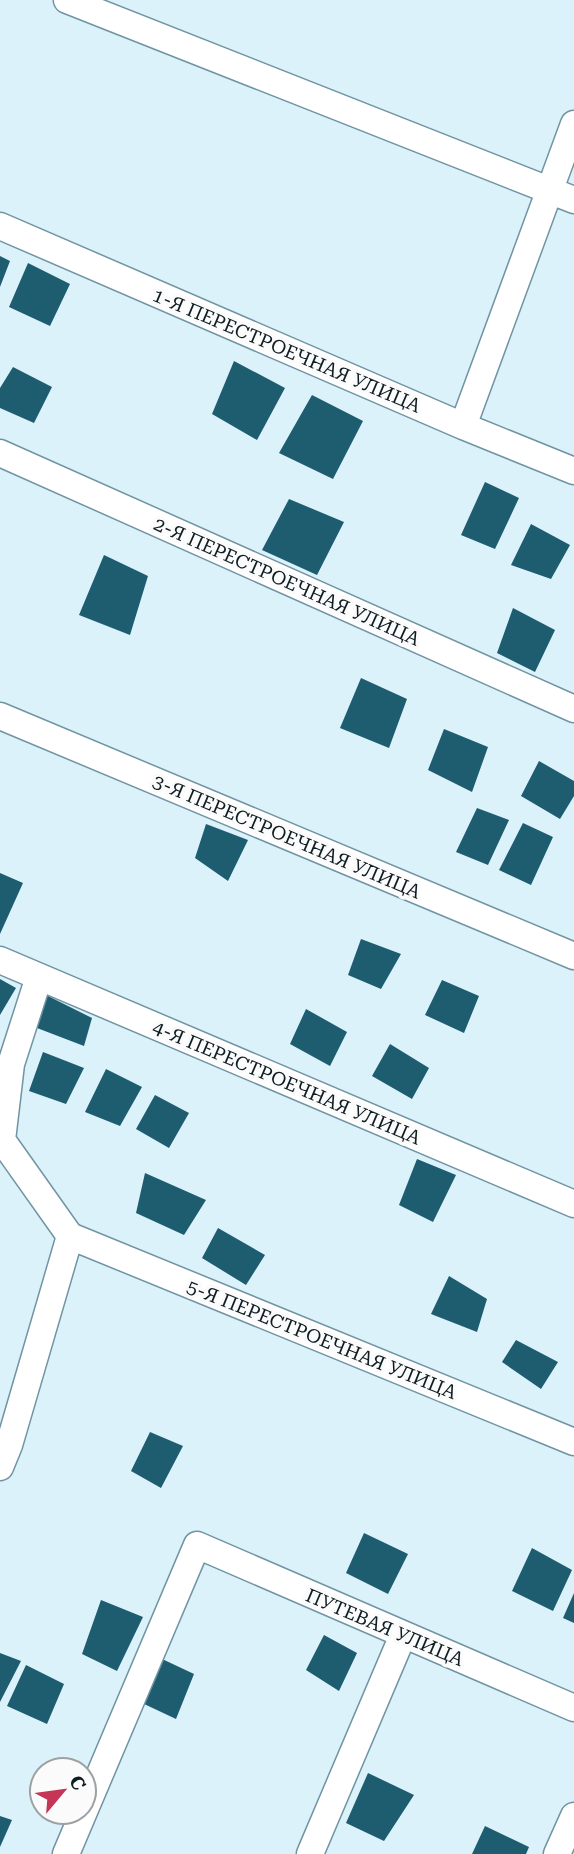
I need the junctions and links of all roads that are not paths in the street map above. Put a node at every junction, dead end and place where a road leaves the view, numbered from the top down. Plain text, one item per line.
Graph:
1 (67, 0) edge
2 (574, 124) edge
3 (549, 191) junction
4 (574, 200) edge
5 (0, 226) edge
6 (463, 426) junction
7 (0, 453) edge
8 (574, 471) edge
9 (574, 709) edge
10 (0, 716) edge
11 (574, 956) edge
12 (0, 960) edge
13 (39, 977) junction
14 (1, 1140) edge
15 (574, 1203) edge
16 (70, 1236) junction
17 (574, 1442) edge
18 (3, 1452) edge
19 (403, 1635) junction
20 (574, 1708) edge
21 (574, 1816) edge
22 (66, 1854) edge
23 (310, 1854) edge
24 (558, 1854) edge

1 - 3 street
2 - 3 street
3 - 4 street
3 - 6 street
5 - 6 street, 1-Я ПЕРЕСТРОЕЧНАЯ УЛИЦА
6 - 8 street, 1-Я ПЕРЕСТРОЕЧНАЯ УЛИЦА
7 - 9 street, 2-Я ПЕРЕСТРОЕЧНАЯ УЛИЦА
10 - 11 street, 3-Я ПЕРЕСТРОЕЧНАЯ УЛИЦА
12 - 13 street, 4-Я ПЕРЕСТРОЕЧНАЯ УЛИЦА
13 - 14 street
13 - 15 street, 4-Я ПЕРЕСТРОЕЧНАЯ УЛИЦА
14 - 16 street
16 - 17 street, 5-Я ПЕРЕСТРОЕЧНАЯ УЛИЦА
16 - 18 street
19 - 20 street, ПУТЕВАЯ УЛИЦА
19 - 22 street, ПУТЕВАЯ УЛИЦА
19 - 23 street
21 - 24 street

